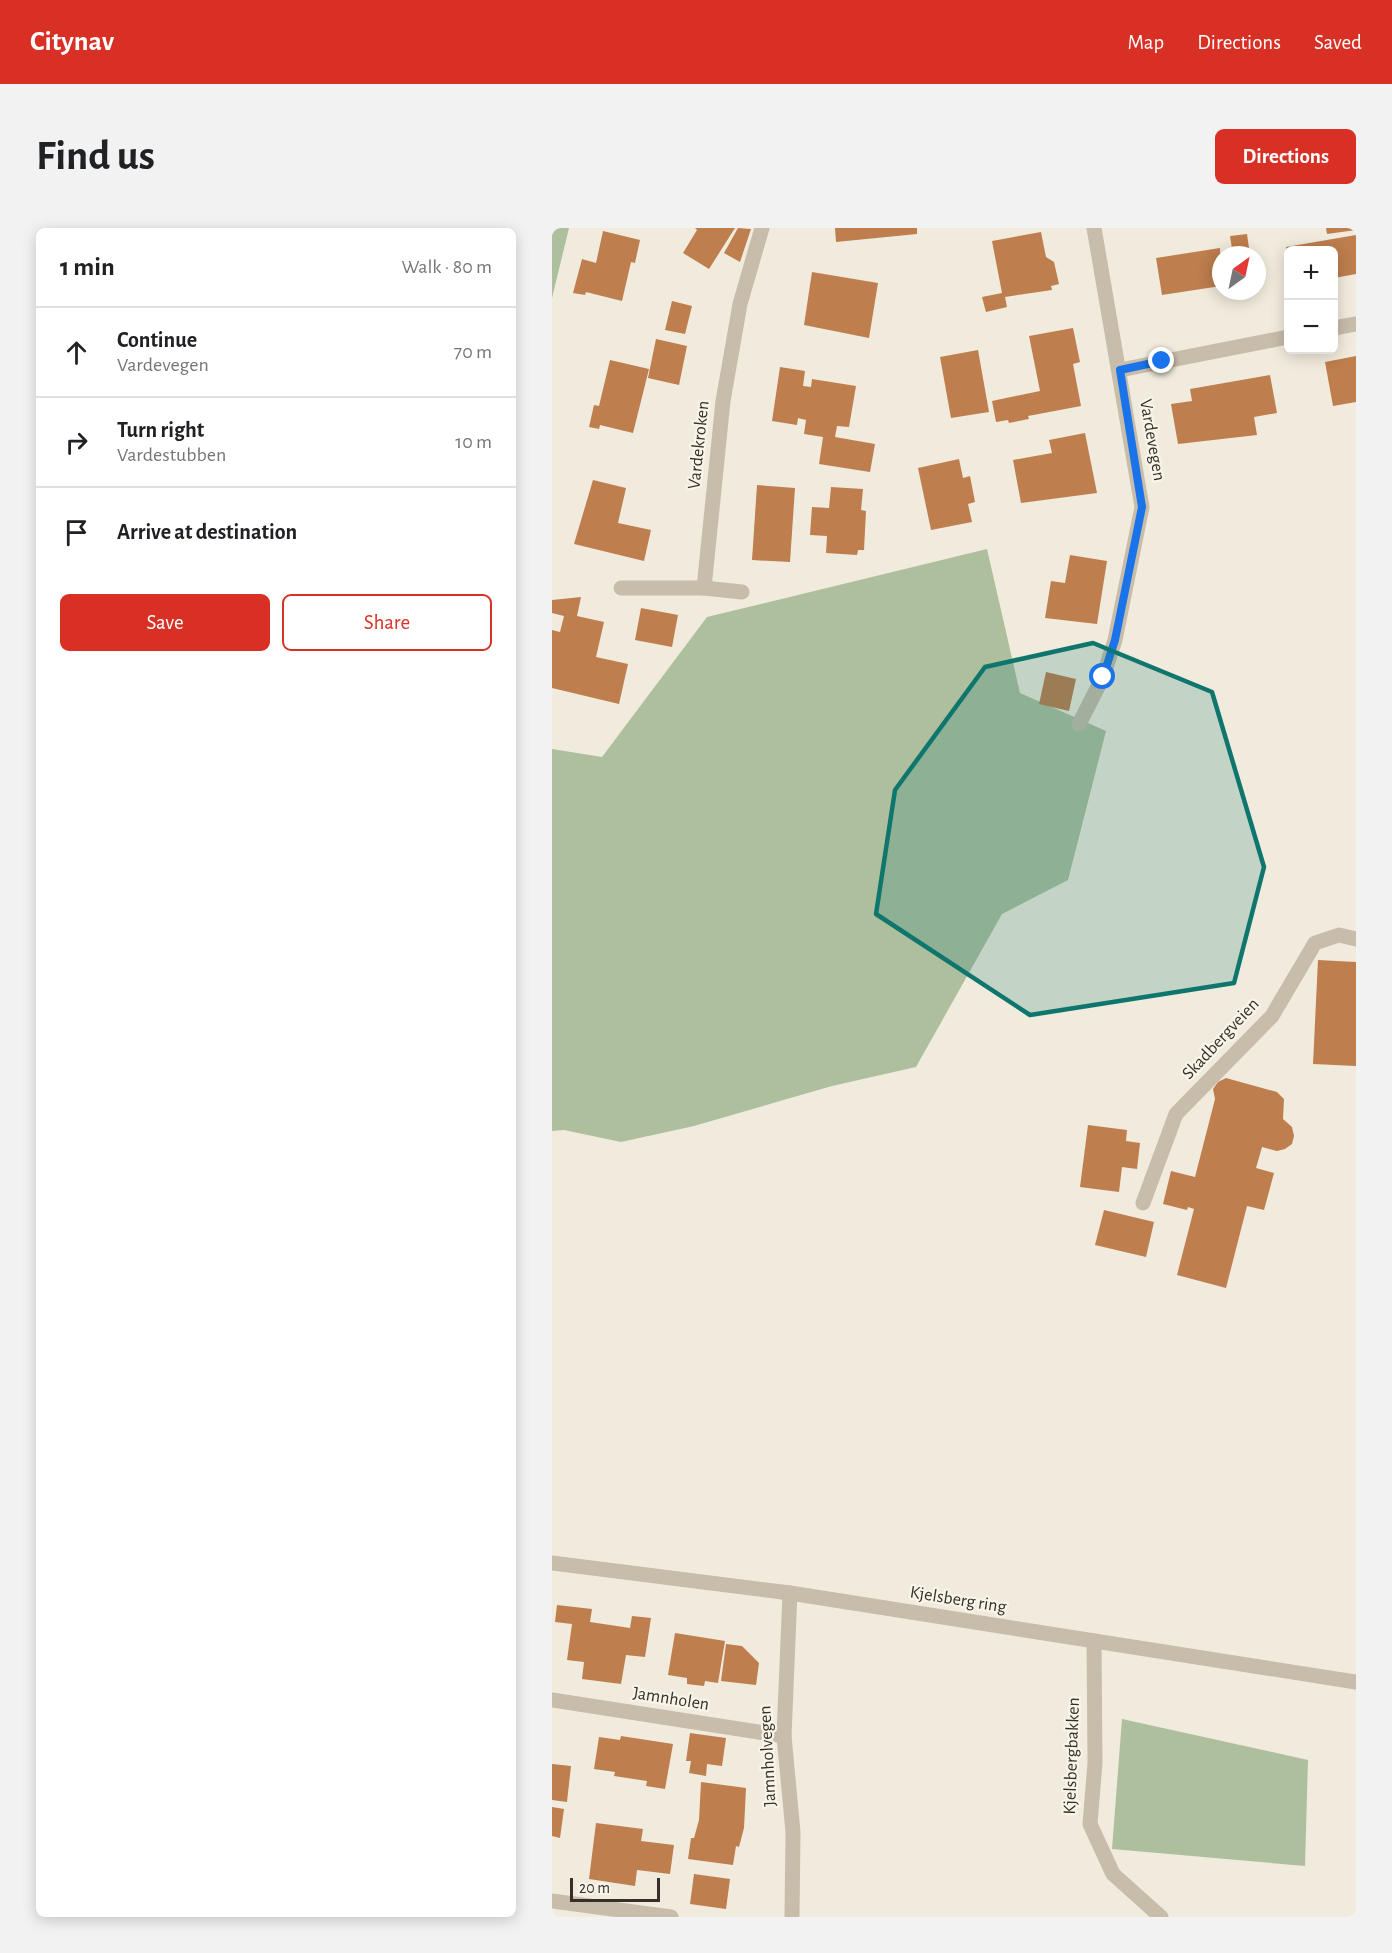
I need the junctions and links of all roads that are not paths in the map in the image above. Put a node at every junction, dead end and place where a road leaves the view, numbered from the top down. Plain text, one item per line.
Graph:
1 (762, 228) edge
2 (1094, 228) edge
3 (1356, 324) edge
4 (1338, 327) edge
5 (1284, 338) edge
6 (1120, 370) junction
7 (621, 588) dead end
8 (704, 588) junction
9 (742, 592) dead end
10 (1079, 724) dead end
11 (1356, 939) edge
12 (1143, 1203) dead end
13 (552, 1563) edge
14 (790, 1593) junction
15 (1094, 1641) junction
16 (1356, 1682) edge
17 (552, 1700) edge
18 (784, 1736) junction
19 (552, 1901) edge
20 (570, 1910) edge
21 (672, 1917) edge
22 (792, 1917) edge
23 (1161, 1917) edge

1 - 8 street, Vardekroken
2 - 6 street, Vardevegen
3 - 4 street
5 - 6 street
6 - 10 street, Vardevegen
7 - 8 street
8 - 9 street
11 - 12 street, Skadbergveien
13 - 14 street, Kjelsberg ring
14 - 15 street, Kjelsberg ring
14 - 18 street, Jamnholvegen
15 - 16 street, Kjelsberg ring
15 - 23 street, Kjelsbergbakken
17 - 18 street, Jamnholen
18 - 22 street, Jamnholvegen
19 - 20 street
20 - 21 street

